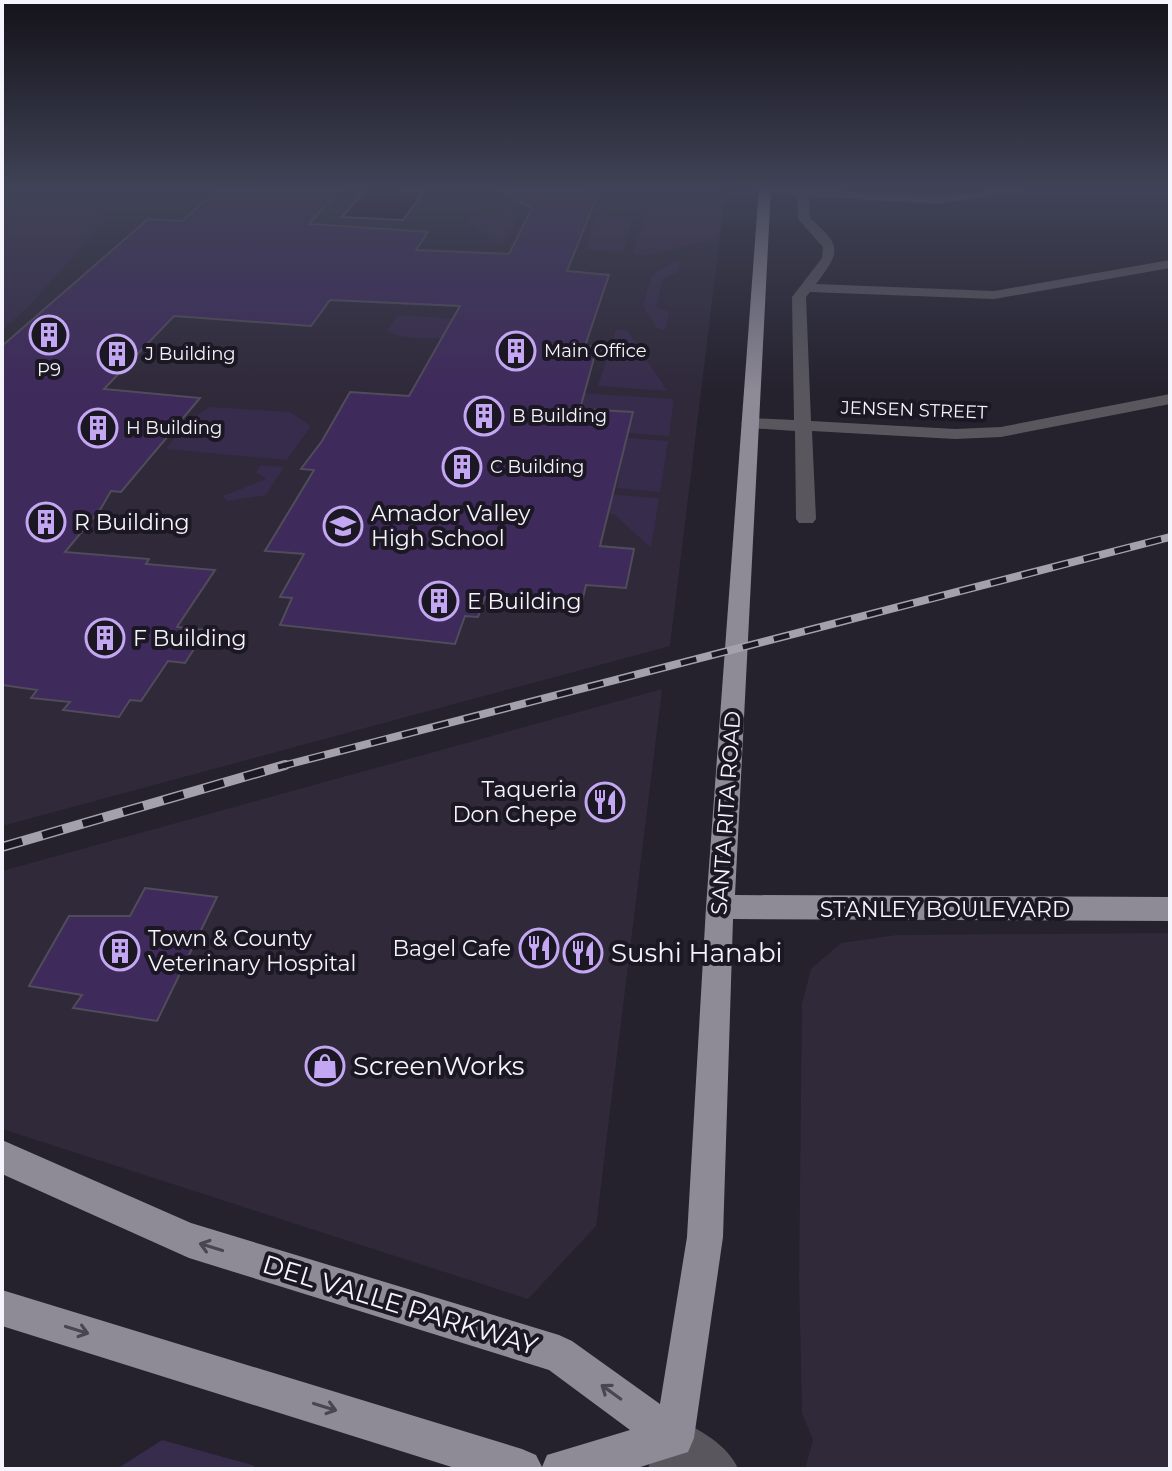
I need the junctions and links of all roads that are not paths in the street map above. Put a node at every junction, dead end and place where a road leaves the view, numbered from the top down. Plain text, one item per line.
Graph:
1 (761, 256) edge
2 (829, 256) edge
3 (1170, 264) edge
4 (807, 288) junction
5 (1170, 399) edge
6 (750, 423) junction
7 (801, 426) junction
8 (806, 519) dead end
9 (720, 907) junction
10 (1170, 909) edge
11 (2, 1157) edge
12 (2, 1308) edge
13 (671, 1453) edge
14 (522, 1469) edge
15 (561, 1469) edge
16 (718, 1469) edge

1 - 6 main road, SANTA RITA ROAD
2 - 4 street
3 - 4 street
4 - 7 street
5 - 7 street, JENSEN STREET
6 - 7 street, JENSEN STREET
6 - 9 main road, SANTA RITA ROAD
7 - 8 street
9 - 10 main road, STANLEY BOULEVARD
9 - 13 main road, SANTA RITA ROAD
13 -> 11 main road, DEL VALLE PARKWAY
12 -> 14 main road
13 - 15 main road
13 - 16 street

